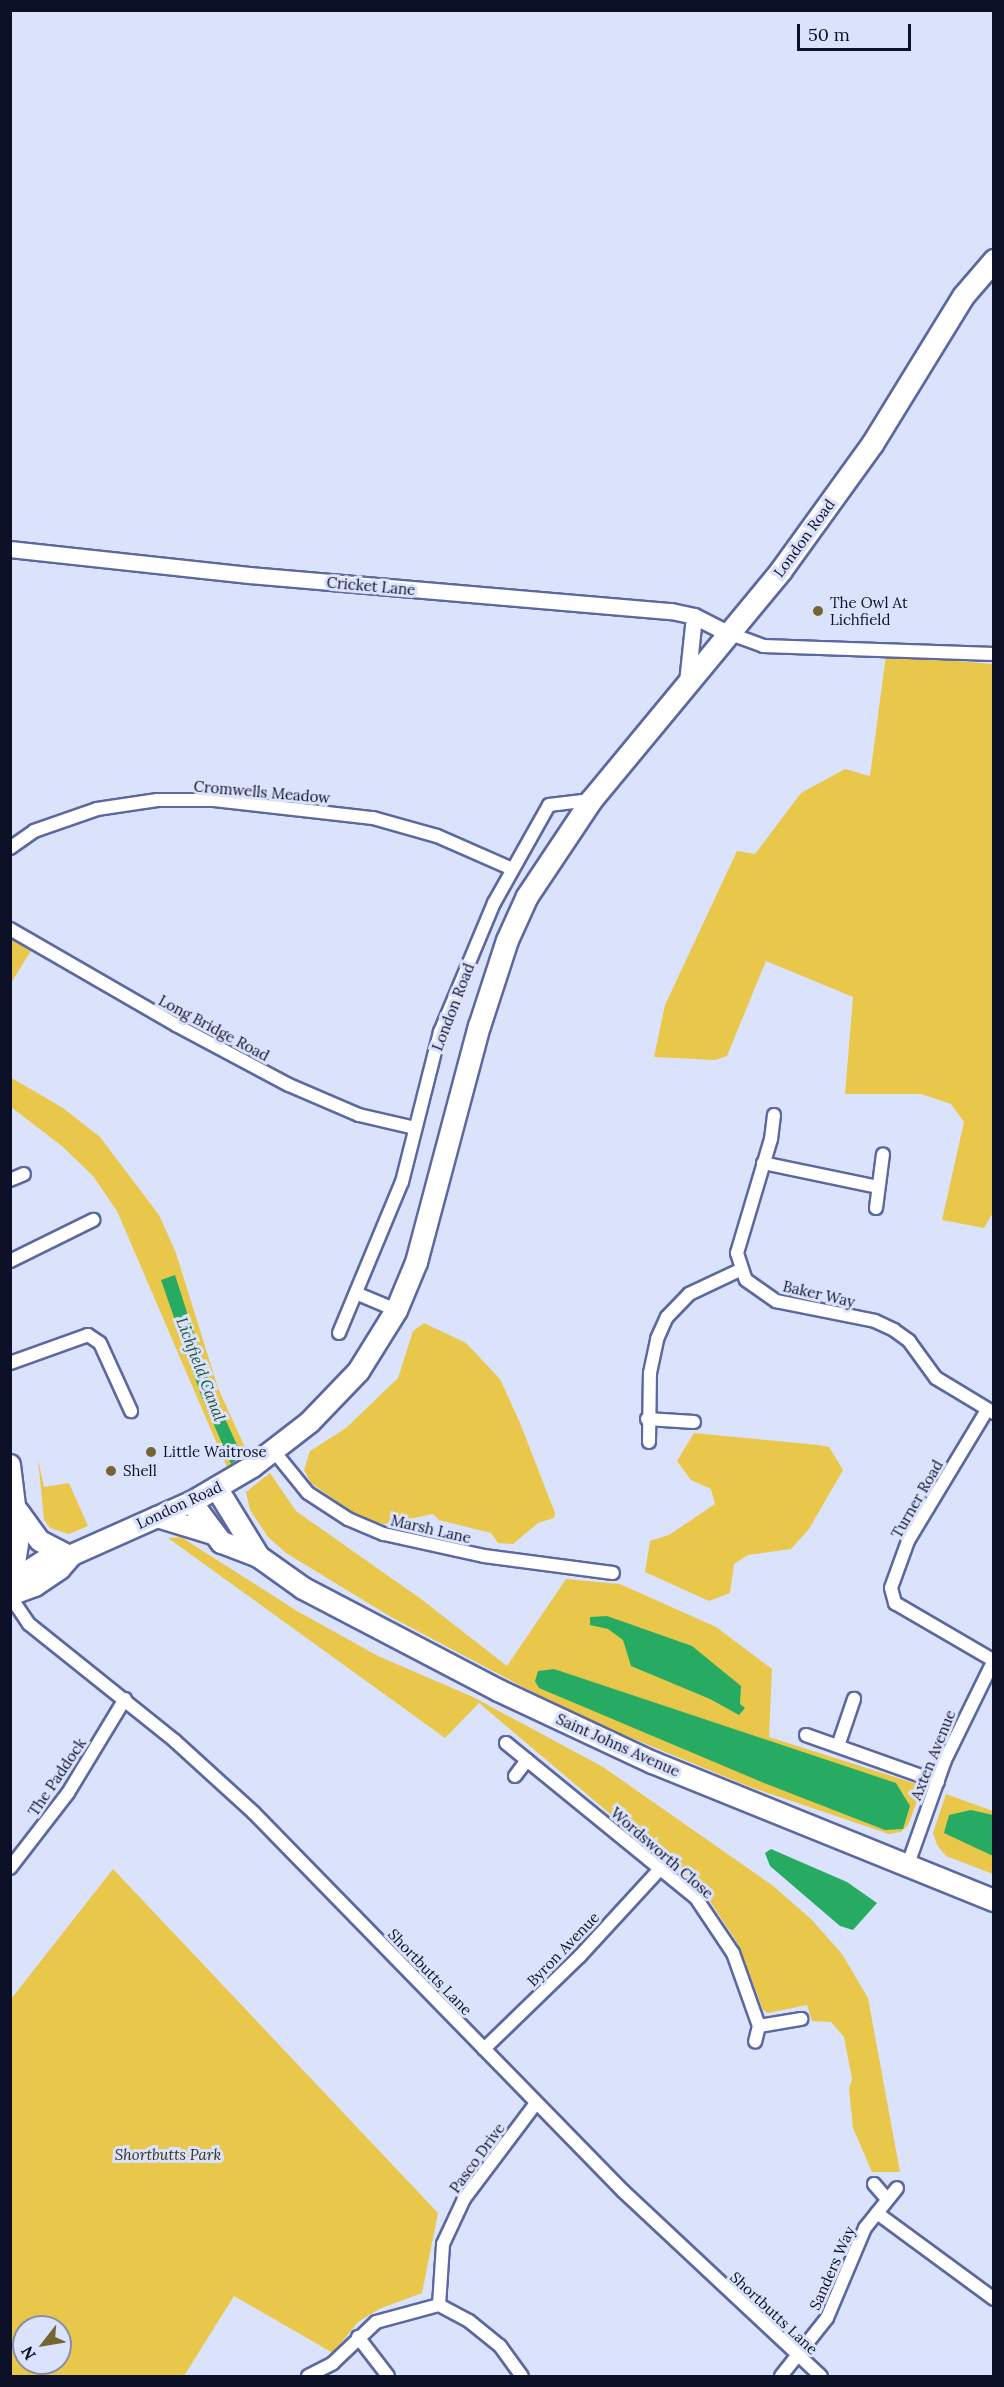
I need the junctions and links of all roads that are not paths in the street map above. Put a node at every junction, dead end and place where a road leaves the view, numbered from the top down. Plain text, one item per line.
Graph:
1 (993, 260) edge
2 (10, 549) edge
3 (694, 616) junction
4 (728, 633) junction
5 (993, 654) edge
6 (687, 682) junction
7 (591, 800) junction
8 (10, 848) edge
9 (510, 868) junction
10 (10, 929) edge
11 (774, 1115) dead end
12 (415, 1128) junction
13 (883, 1154) dead end
14 (763, 1163) junction
15 (24, 1174) dead end
16 (10, 1180) edge
17 (878, 1187) junction
18 (876, 1208) dead end
19 (93, 1220) dead end
20 (10, 1261) edge
21 (740, 1269) junction
22 (358, 1293) junction
23 (396, 1310) junction
24 (339, 1333) dead end
25 (10, 1363) edge
26 (131, 1411) dead end
27 (990, 1411) edge
28 (647, 1419) junction
29 (694, 1422) dead end
30 (649, 1442) dead end
31 (273, 1450) junction
32 (10, 1466) edge
33 (217, 1488) junction
34 (191, 1502) junction
35 (16, 1509) junction
36 (157, 1517) junction
37 (213, 1534) junction
38 (72, 1555) junction
39 (258, 1556) junction
40 (613, 1573) dead end
41 (10, 1594) edge
42 (993, 1660) edge
43 (854, 1699) dead end
44 (124, 1700) junction
45 (806, 1735) dead end
46 (506, 1743) dead end
47 (838, 1746) junction
48 (527, 1760) junction
49 (515, 1776) dead end
50 (938, 1782) junction
51 (908, 1864) junction
52 (10, 1868) edge
53 (661, 1868) junction
54 (993, 1900) edge
55 (801, 2019) dead end
56 (759, 2026) junction
57 (755, 2042) dead end
58 (484, 2049) junction
59 (536, 2103) junction
60 (874, 2184) dead end
61 (897, 2188) dead end
62 (887, 2199) junction
63 (877, 2213) junction
64 (993, 2299) edge
65 (439, 2305) junction
66 (358, 2337) junction
67 (797, 2357) junction
68 (308, 2376) edge
69 (388, 2376) edge
70 (522, 2376) edge
71 (781, 2376) edge
72 (821, 2376) edge

1 - 4 highway, London Road
2 - 3 street, Cricket Lane
3 - 4 street, Cricket Lane
3 - 6 street
4 - 5 street
4 - 6 highway, London Road
6 - 7 highway, London Road
7 - 9 street, London Road
7 - 23 highway, London Road
8 - 9 street, Cromwells Meadow
9 - 12 street, London Road
10 - 12 street, Long Bridge Road
11 - 14 street
12 - 22 street, London Road
13 - 17 street
14 - 17 street
14 - 21 street
15 - 16 street
17 - 18 street
19 - 20 street
21 - 27 street, Baker Way
21 - 28 street
22 - 23 street
22 - 24 street, London Road
23 - 31 highway, London Road
25 - 26 street
27 - 42 street, Turner Road
28 - 29 street
28 - 30 street
31 - 33 highway, London Road
31 - 40 street, Marsh Lane
32 - 35 main road
33 - 34 highway, London Road
33 - 39 highway, Saint Johns Avenue
34 - 36 main road, London Road
34 - 37 highway, Saint Johns Avenue
35 - 38 main road
35 - 41 main road
36 - 37 main road
36 - 38 main road, London Road
37 - 39 highway, Saint Johns Avenue
38 - 41 main road, London Road
39 - 51 highway, Saint Johns Avenue
41 - 44 street, Shortbutts Lane
42 - 50 street, Axten Avenue
43 - 47 street
44 - 52 street, The Paddock
44 - 58 street, Shortbutts Lane
45 - 47 street
46 - 48 street, Wordsworth Close
47 - 50 street
48 - 49 street
48 - 53 street, Wordsworth Close
50 - 51 street, Axten Avenue
51 - 54 highway, Saint Johns Avenue
53 - 56 street, Wordsworth Close
53 - 58 street, Byron Avenue
55 - 56 street
56 - 57 street
58 - 59 street, Shortbutts Lane
59 - 65 street, Pasco Drive
59 - 67 street, Shortbutts Lane
60 - 62 street
61 - 62 street, Sanders Way
62 - 63 street, Sanders Way
63 - 64 street
63 - 67 street, Sanders Way
65 - 66 street
65 - 70 street
66 - 68 street
66 - 69 street
67 - 71 street, Sanders Way
67 - 72 street, Shortbutts Lane

